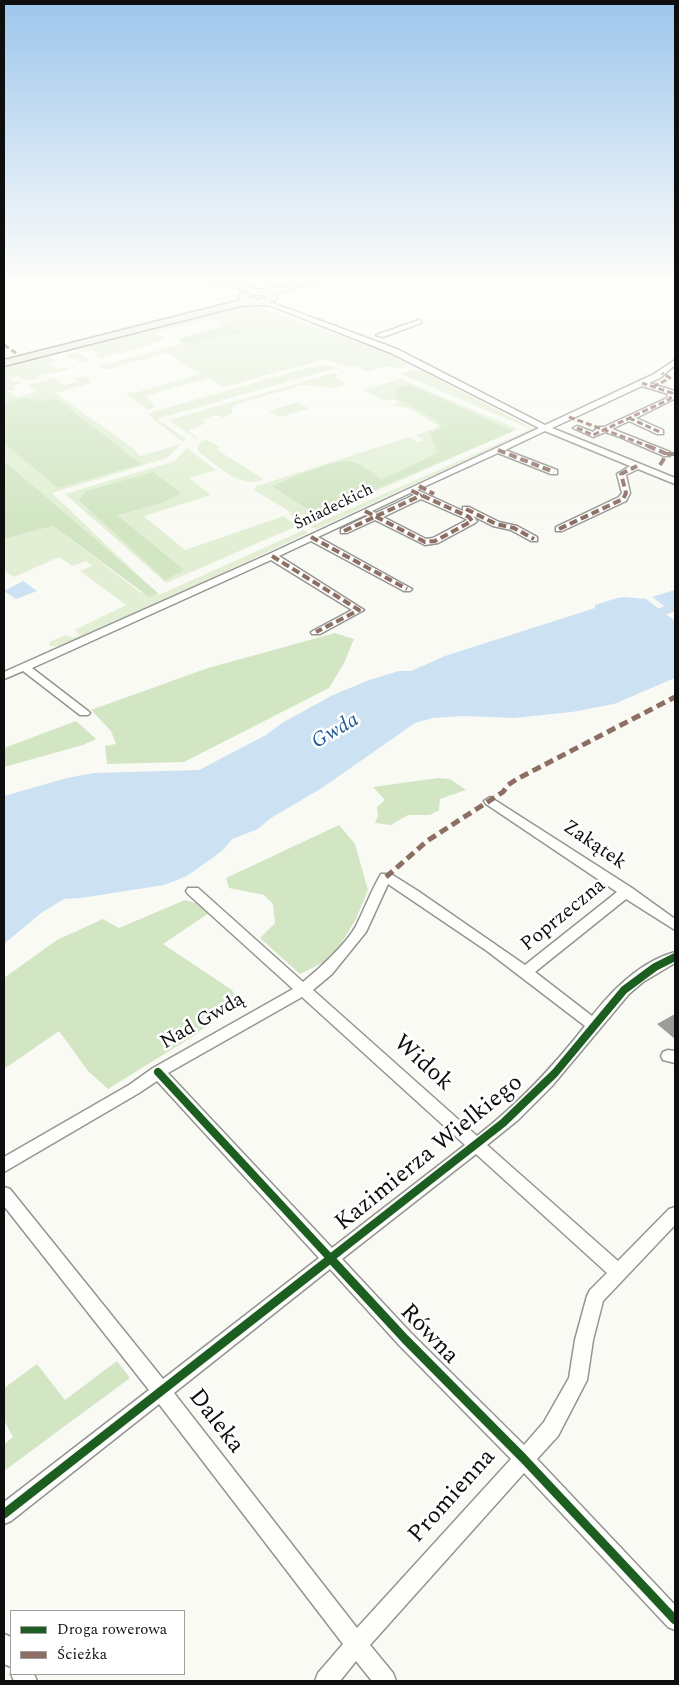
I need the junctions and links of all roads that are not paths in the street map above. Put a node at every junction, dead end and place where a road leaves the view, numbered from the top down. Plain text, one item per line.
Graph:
1 (409, 359) edge
2 (412, 360) joint
3 (675, 362) edge
4 (662, 373) junction
5 (642, 383) junction
6 (653, 386) junction
7 (673, 399) edge
8 (569, 417) junction
9 (629, 418) junction
10 (546, 428) junction
11 (577, 428) dead end
12 (605, 429) junction
13 (660, 432) dead end
14 (498, 450) junction
15 (671, 454) edge
16 (660, 464) dead end
17 (637, 466) junction
18 (554, 472) dead end
19 (675, 481) edge
20 (417, 490) junction
21 (365, 510) junction
22 (376, 516) junction
23 (559, 529) dead end
24 (344, 531) dead end
25 (310, 537) junction
26 (534, 539) dead end
27 (272, 556) junction
28 (407, 589) dead end
29 (316, 632) dead end
30 (24, 667) junction
31 (4, 676) edge
32 (84, 713) dead end
33 (490, 801) dead end
34 (192, 891) dead end
35 (627, 891) junction
36 (675, 925) edge
37 (675, 957) edge
38 (526, 972) junction
39 (303, 990) junction
40 (593, 1024) junction
41 (158, 1072) junction
42 (476, 1144) junction
43 (4, 1165) edge
44 (4, 1194) edge
45 (675, 1214) edge
46 (330, 1259) junction
47 (618, 1272) junction
48 (160, 1391) junction
49 (523, 1458) junction
50 (4, 1514) edge
51 (675, 1620) edge
52 (356, 1645) junction
53 (326, 1681) edge
54 (385, 1681) edge

1 - 2 street
2 - 10 street
3 - 4 street, Śniadeckich
4 - 5 street, Śniadeckich
4 - 6 street
5 - 6 street
5 - 8 street, Śniadeckich
6 - 7 street
7 - 9 street
8 - 10 street, Śniadeckich
8 - 12 street
9 - 12 street
9 - 13 street
10 - 14 street, Śniadeckich
10 - 17 street
11 - 12 street
12 - 15 street
14 - 18 street
14 - 20 street, Śniadeckich
15 - 16 street
17 - 19 street
17 - 23 street
20 - 21 street, Śniadeckich
20 - 22 street
20 - 22 street
20 - 26 street
21 - 22 street
21 - 25 street, Śniadeckich
22 - 24 street
25 - 27 street, Śniadeckich
25 - 28 street
27 - 29 street
27 - 30 street, Śniadeckich
30 - 31 street, Śniadeckich
30 - 32 street
33 - 35 street, Zakątek
34 - 39 street, Widok
35 - 36 street, Zakątek
35 - 38 street, Poprzeczna
37 - 40 street, Kazimierza Wielkiego
38 - 39 street, Nad Gwdą
38 - 40 street
39 - 41 street, Nad Gwdą
39 - 42 street, Widok
40 - 42 street, Kazimierza Wielkiego
41 - 43 street, Nad Gwdą
41 - 46 street, Równa
42 - 46 street, Kazimierza Wielkiego
42 - 47 street, Widok
44 - 48 street, Daleka
45 - 47 street, Promienna
46 - 48 street, Kazimierza Wielkiego
46 - 49 street, Równa
47 - 49 street, Promienna
48 - 50 street, Kazimierza Wielkiego
48 - 52 street, Daleka
49 - 51 street, Równa
49 - 52 street, Promienna
52 - 53 street, Promienna
52 - 54 street, Daleka

